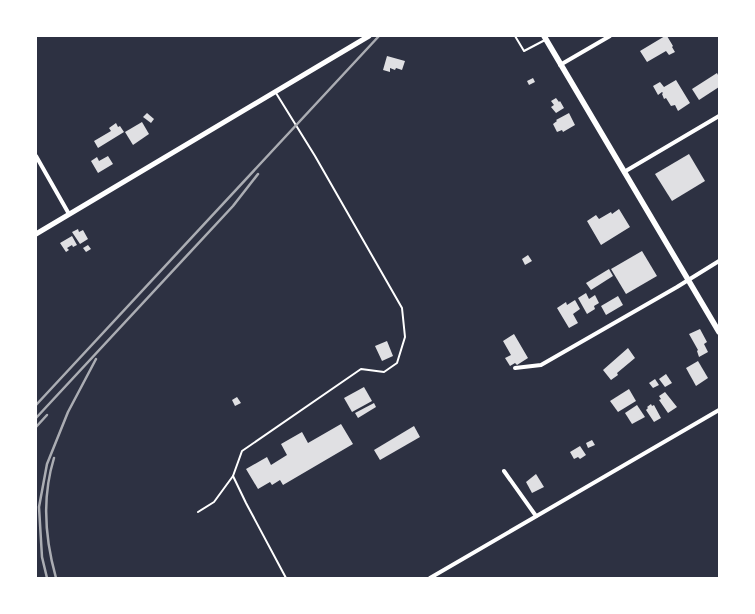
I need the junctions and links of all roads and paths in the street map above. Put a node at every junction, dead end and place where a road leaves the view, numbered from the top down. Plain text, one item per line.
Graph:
1 (369, 36) edge
2 (515, 36) edge
3 (610, 36) edge
4 (545, 38) edge
5 (560, 65) junction
6 (275, 92) junction
7 (719, 116) edge
8 (36, 156) edge
9 (624, 172) junction
10 (69, 214) junction
11 (36, 234) edge
12 (719, 262) edge
13 (688, 280) junction
14 (719, 332) edge
15 (515, 368) dead end
16 (719, 410) edge
17 (504, 470) dead end
18 (233, 476) junction
19 (198, 512) dead end
20 (536, 516) junction
21 (286, 578) edge
22 (430, 578) edge

1 - 6 street
2 - 4 lane
3 - 5 street
4 - 5 main road
5 - 9 main road
6 - 10 street
6 - 18 lane
7 - 9 street
8 - 10 street
9 - 13 main road
10 - 11 street
12 - 13 street
13 - 14 main road
13 - 15 street
16 - 20 street
17 - 20 street
18 - 19 lane
18 - 21 lane
20 - 22 street

